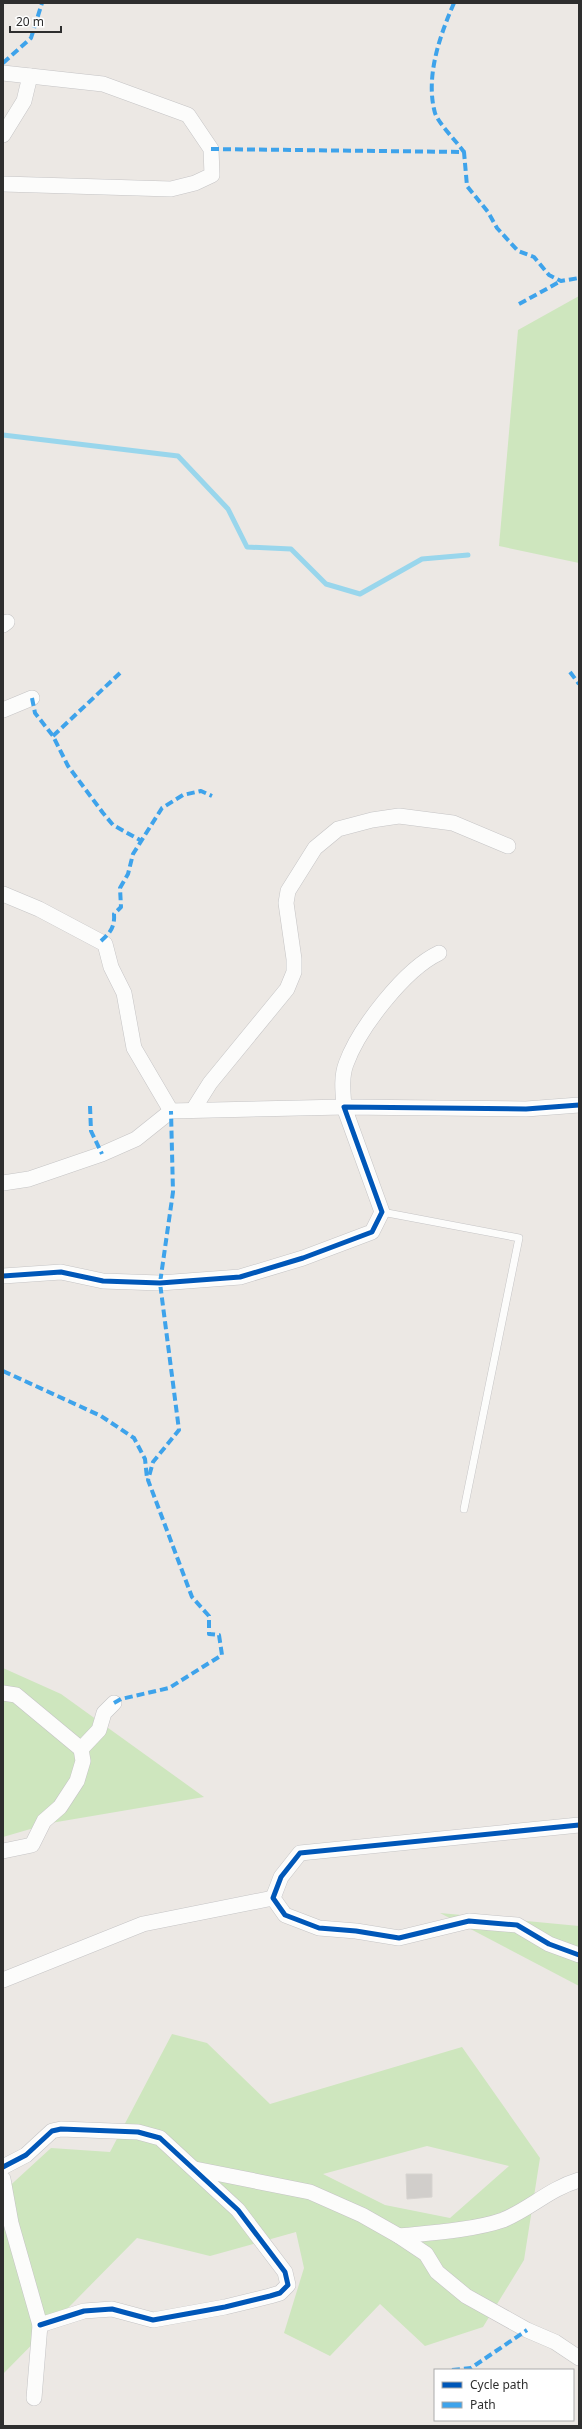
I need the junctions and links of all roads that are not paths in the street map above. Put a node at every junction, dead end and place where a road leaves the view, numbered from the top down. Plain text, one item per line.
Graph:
1 (3, 73) edge
2 (30, 76) junction
3 (3, 135) edge
4 (3, 184) edge
5 (32, 698) dead end
6 (3, 710) edge
7 (508, 846) dead end
8 (3, 894) edge
9 (439, 953) dead end
10 (579, 1105) edge
11 (344, 1106) junction
12 (193, 1110) junction
13 (171, 1111) junction
14 (3, 1183) edge
15 (382, 1212) junction
16 (3, 1276) edge
17 (464, 1509) dead end
18 (3, 1693) edge
19 (114, 1703) dead end
20 (81, 1749) junction
21 (579, 1826) edge
22 (3, 1851) edge
23 (274, 1898) junction
24 (579, 1955) edge
25 (3, 1980) edge
26 (3, 2167) edge
27 (195, 2169) junction
28 (3, 2179) edge
29 (579, 2180) edge
30 (399, 2236) junction
31 (40, 2325) junction
32 (579, 2358) edge
33 (34, 2398) dead end

1 - 2 street
2 - 3 street
2 - 4 street
5 - 6 street
7 - 12 street
8 - 13 street
9 - 11 street
10 - 11 street
11 - 12 street
11 - 15 street
12 - 13 street
13 - 14 street
15 - 16 street
15 - 17 lane
18 - 20 street
19 - 20 street
20 - 22 street
21 - 23 street
23 - 24 street
23 - 25 street
26 - 27 street
27 - 30 street
27 - 31 street
28 - 31 street
29 - 30 street
30 - 32 street
31 - 33 street

